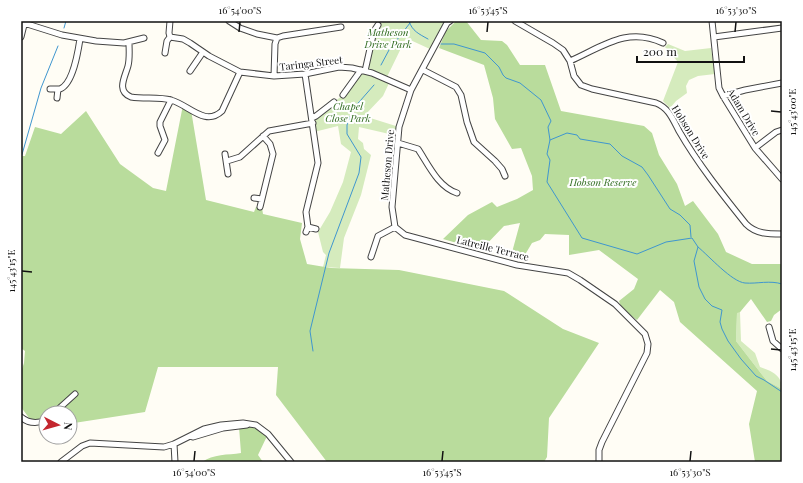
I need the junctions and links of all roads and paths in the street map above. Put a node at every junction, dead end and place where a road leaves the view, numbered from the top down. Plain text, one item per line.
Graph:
1 (170, 21) edge
2 (229, 21) edge
3 (330, 21) edge
4 (450, 21) edge
5 (515, 21) edge
6 (712, 21) edge
7 (24, 22) edge
8 (378, 25) dead end
9 (342, 27) dead end
10 (331, 28) junction
11 (782, 28) edge
12 (21, 37) edge
13 (170, 37) junction
14 (714, 37) junction
15 (144, 38) dead end
16 (277, 38) junction
17 (80, 39) junction
18 (129, 42) junction
19 (663, 43) dead end
20 (203, 52) junction
21 (165, 53) dead end
22 (570, 61) junction
23 (423, 70) junction
24 (190, 71) dead end
25 (363, 71) junction
26 (240, 72) junction
27 (305, 74) junction
28 (274, 76) junction
29 (782, 83) edge
30 (50, 89) dead end
31 (58, 89) junction
32 (411, 90) junction
33 (343, 95) dead end
34 (722, 96) junction
35 (57, 98) dead end
36 (171, 100) junction
37 (334, 102) dead end
38 (312, 120) junction
39 (782, 130) edge
40 (263, 136) junction
41 (398, 143) junction
42 (756, 148) junction
43 (158, 152) dead end
44 (225, 154) dead end
45 (226, 161) junction
46 (228, 174) dead end
47 (505, 176) dead end
48 (782, 179) edge
49 (457, 193) dead end
50 (254, 198) dead end
51 (262, 200) junction
52 (260, 207) dead end
53 (395, 227) junction
54 (316, 229) dead end
55 (782, 234) edge
56 (371, 257) dead end
57 (769, 327) dead end
58 (782, 348) edge
59 (75, 394) dead end
60 (63, 405) edge
61 (21, 417) edge
62 (38, 422) edge
63 (174, 444) junction
64 (61, 462) edge
65 (175, 462) edge
66 (292, 462) edge
67 (599, 462) edge

1 - 13 street
2 - 16 street
3 - 10 street
4 - 23 street, Matheson Drive
5 - 22 street, Hobson Drive
6 - 14 street, Adam Drive
7 - 12 street
7 - 17 street
8 - 25 street
9 - 10 street
10 - 16 street
11 - 14 street
13 - 20 street, Taringa Street
13 - 21 street
14 - 34 street, Adam Drive
15 - 18 street
16 - 28 street
17 - 18 street
17 - 31 street
18 - 36 street
19 - 22 street
20 - 24 street
20 - 26 street, Taringa Street
22 - 55 street, Hobson Drive
23 - 32 street, Matheson Drive
23 - 47 street
25 - 27 street, Taringa Street
25 - 32 street, Taringa Street
25 - 33 street
26 - 28 street, Taringa Street
26 - 36 street
27 - 28 street, Taringa Street
27 - 38 street
29 - 34 street
30 - 31 street
31 - 35 street
32 - 41 street, Matheson Drive
34 - 42 street, Adam Drive
36 - 43 street
37 - 38 street
38 - 40 street
38 - 54 street
39 - 42 street
40 - 45 street
40 - 51 street
41 - 49 street
41 - 53 street, Matheson Drive
42 - 48 street, Adam Drive
44 - 45 street
45 - 46 street
50 - 51 street
51 - 52 street
53 - 56 street
53 - 67 street, Latreille Terrace
57 - 58 street
59 - 60 street
61 - 62 street
63 - 64 street
63 - 65 street
63 - 66 street

